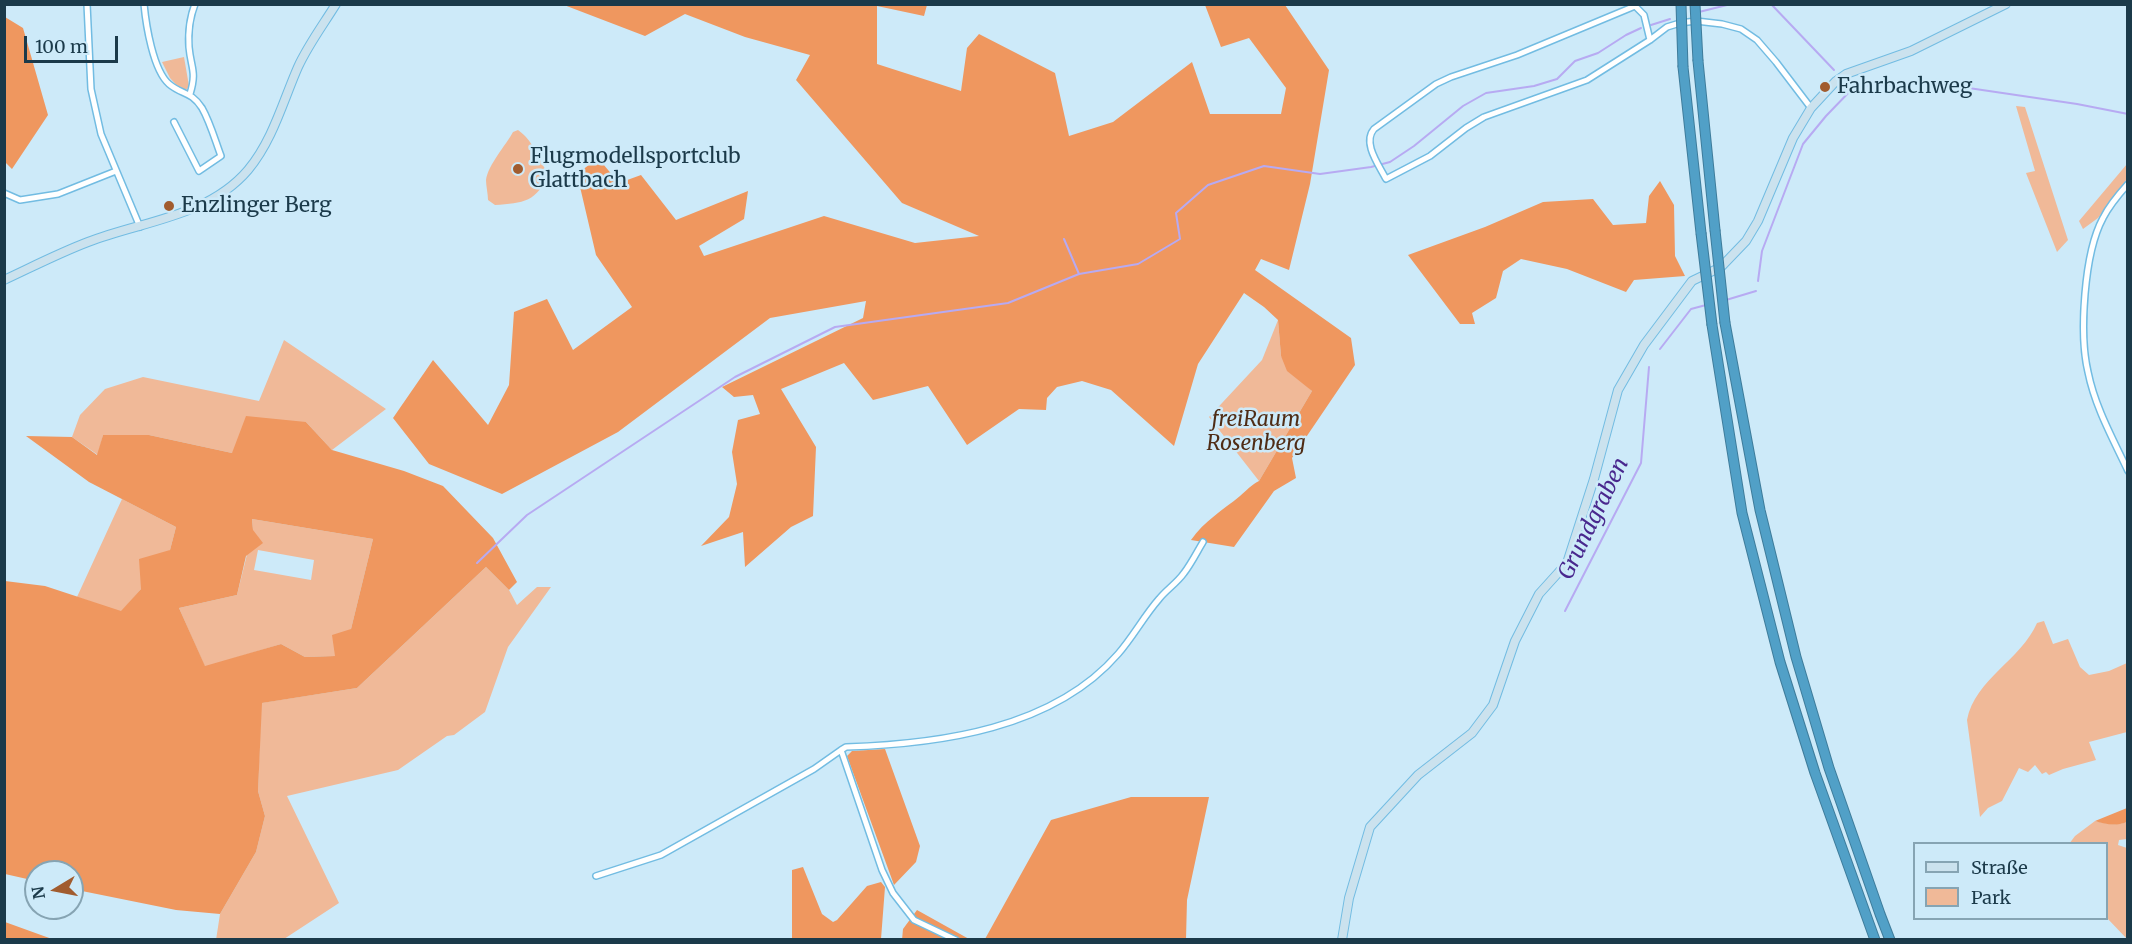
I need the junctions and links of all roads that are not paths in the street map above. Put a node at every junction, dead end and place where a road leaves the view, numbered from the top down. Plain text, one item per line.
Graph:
1 (87, 4) edge
2 (144, 4) edge
3 (195, 4) edge
4 (336, 4) edge
5 (1680, 4) edge
6 (1695, 4) edge
7 (2006, 4) edge
8 (1650, 40) junction
9 (190, 94) junction
10 (1811, 108) junction
11 (174, 122) dead end
12 (116, 171) junction
13 (2127, 184) edge
14 (4, 193) edge
15 (140, 227) junction
16 (4, 280) edge
17 (2127, 471) edge
18 (1203, 542) dead end
19 (841, 750) junction
20 (596, 876) dead end
21 (956, 939) edge
22 (1342, 939) edge
23 (1873, 939) edge
24 (1890, 939) edge

1 - 12 street
2 - 9 street
3 - 9 street
4 - 15 street
5 - 23 highway, bridge
6 - 24 highway, bridge
7 - 10 street
8 - 8 street
8 - 10 street
9 - 11 street
10 - 22 street
12 - 14 street
12 - 15 street
13 - 17 street
15 - 16 street
18 - 19 street
19 - 20 street
19 - 21 street

